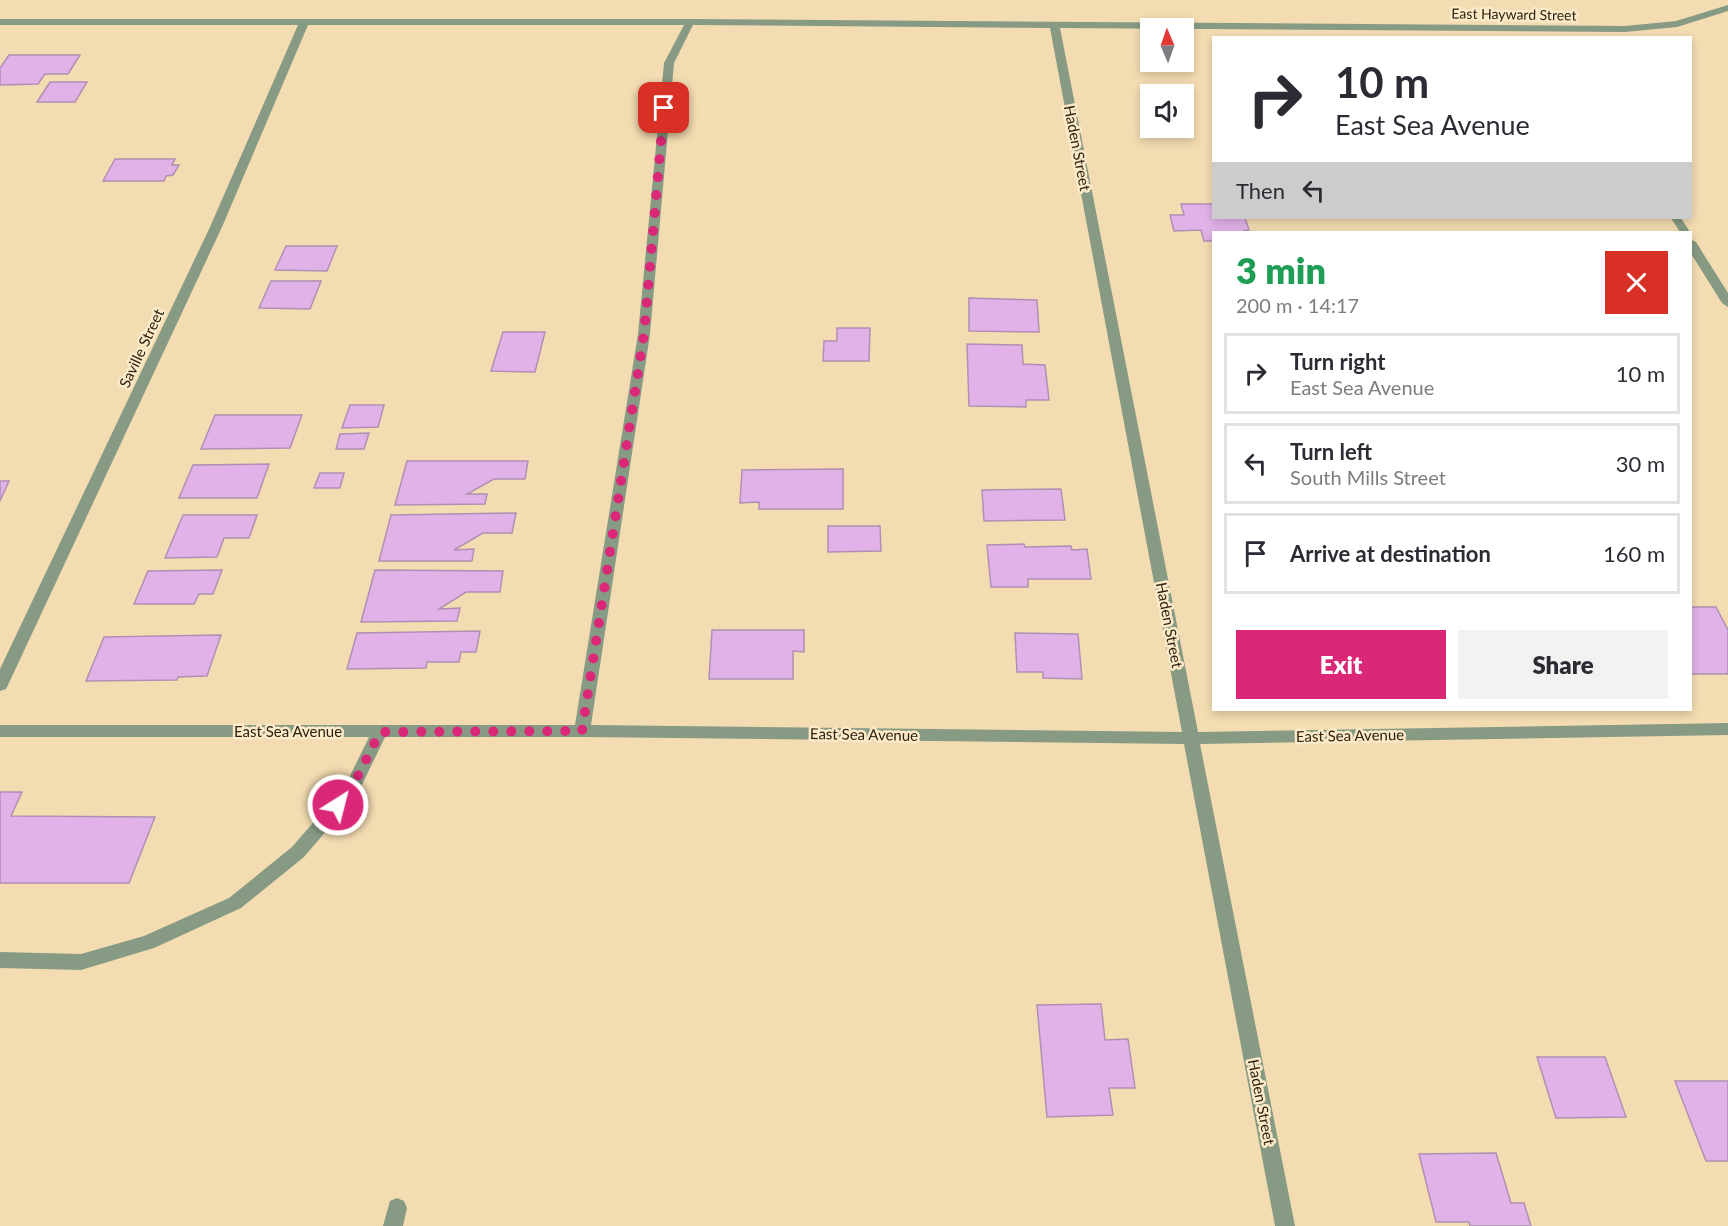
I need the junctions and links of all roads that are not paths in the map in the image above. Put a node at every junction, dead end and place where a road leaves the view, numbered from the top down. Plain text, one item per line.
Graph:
1 (1728, 8) edge
2 (0, 22) edge
3 (304, 22) junction
4 (690, 22) junction
5 (1054, 24) junction
6 (1559, 28) junction
7 (1564, 36) edge
8 (1692, 245) edge
9 (1728, 303) edge
10 (0, 685) edge
11 (1728, 729) edge
12 (0, 731) edge
13 (582, 731) junction
14 (380, 732) junction
15 (1192, 738) junction
16 (0, 960) edge
17 (1285, 1226) edge

1 - 6 street, East Hayward Street
2 - 3 street, East Hayward Street
3 - 4 street, East Hayward Street
3 - 10 street, Saville Street
4 - 5 street, East Hayward Street
4 - 13 street
5 - 6 street, East Hayward Street
5 - 15 street, Haden Street
6 - 7 street
8 - 9 street
11 - 15 street, East Sea Avenue
12 - 14 street, East Sea Avenue
13 - 14 street, East Sea Avenue
13 - 15 street, East Sea Avenue
14 - 16 street
15 - 17 street, Haden Street

